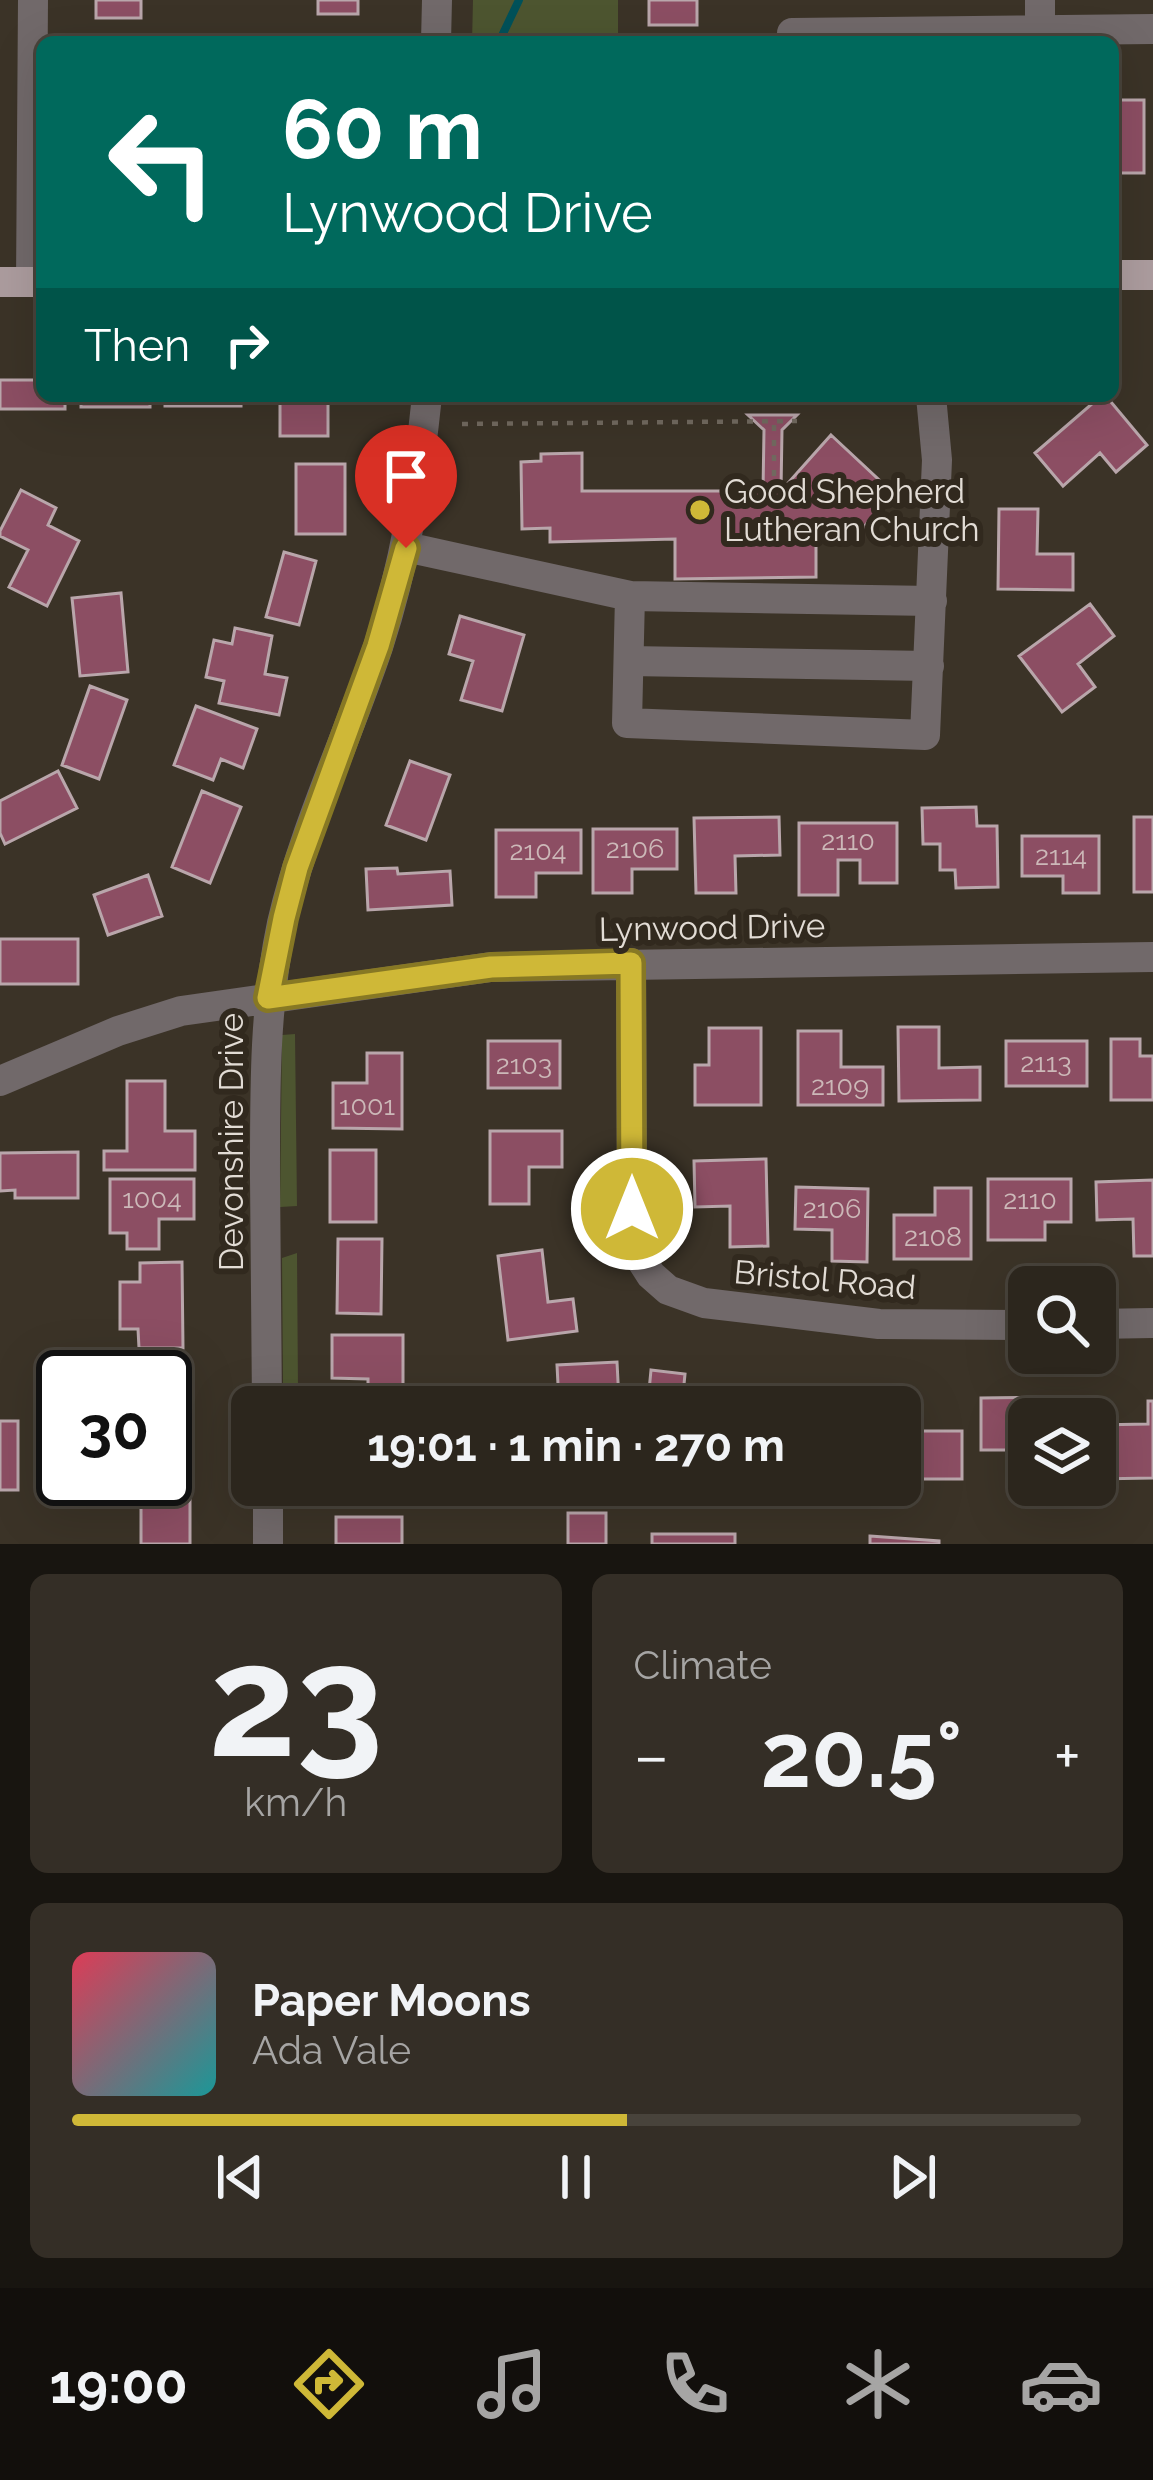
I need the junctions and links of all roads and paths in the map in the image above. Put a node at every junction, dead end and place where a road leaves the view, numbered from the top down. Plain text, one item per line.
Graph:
1 (32, 0) edge
2 (437, 0) edge
3 (1040, 24) edge
4 (1153, 29) edge
5 (792, 33) dead end
6 (436, 36) edge
7 (36, 226) edge
8 (1119, 275) edge
9 (1153, 275) edge
10 (0, 282) edge
11 (36, 282) edge
12 (426, 402) edge
13 (932, 402) edge
14 (774, 422) junction
15 (797, 422) dead end
16 (462, 424) dead end
17 (774, 491) dead end
18 (406, 548) junction
19 (630, 596) junction
20 (932, 601) junction
21 (629, 661) junction
22 (929, 666) junction
23 (1153, 957) edge
24 (631, 963) junction
25 (268, 998) junction
26 (0, 1081) edge
27 (1153, 1323) edge
28 (1008, 1324) edge
29 (1116, 1324) edge
30 (267, 1386) edge
31 (268, 1506) edge
32 (268, 1544) edge

1 - 7 street
2 - 6 street
3 - 4 street
3 - 5 street
8 - 9 main road
10 - 11 main road
12 - 18 street, Devonshire Drive
13 - 20 street
14 - 15 path
14 - 16 path
14 - 17 path
18 - 19 street
18 - 25 street, Devonshire Drive
19 - 20 street
19 - 21 street
20 - 22 street
21 - 22 street
21 - 22 street
23 - 24 street, Lynwood Drive
24 - 25 street, Lynwood Drive
24 - 28 street, Bristol Road
25 - 26 street, Lynwood Drive
25 - 30 street, Devonshire Drive
27 - 29 street
31 - 32 street

